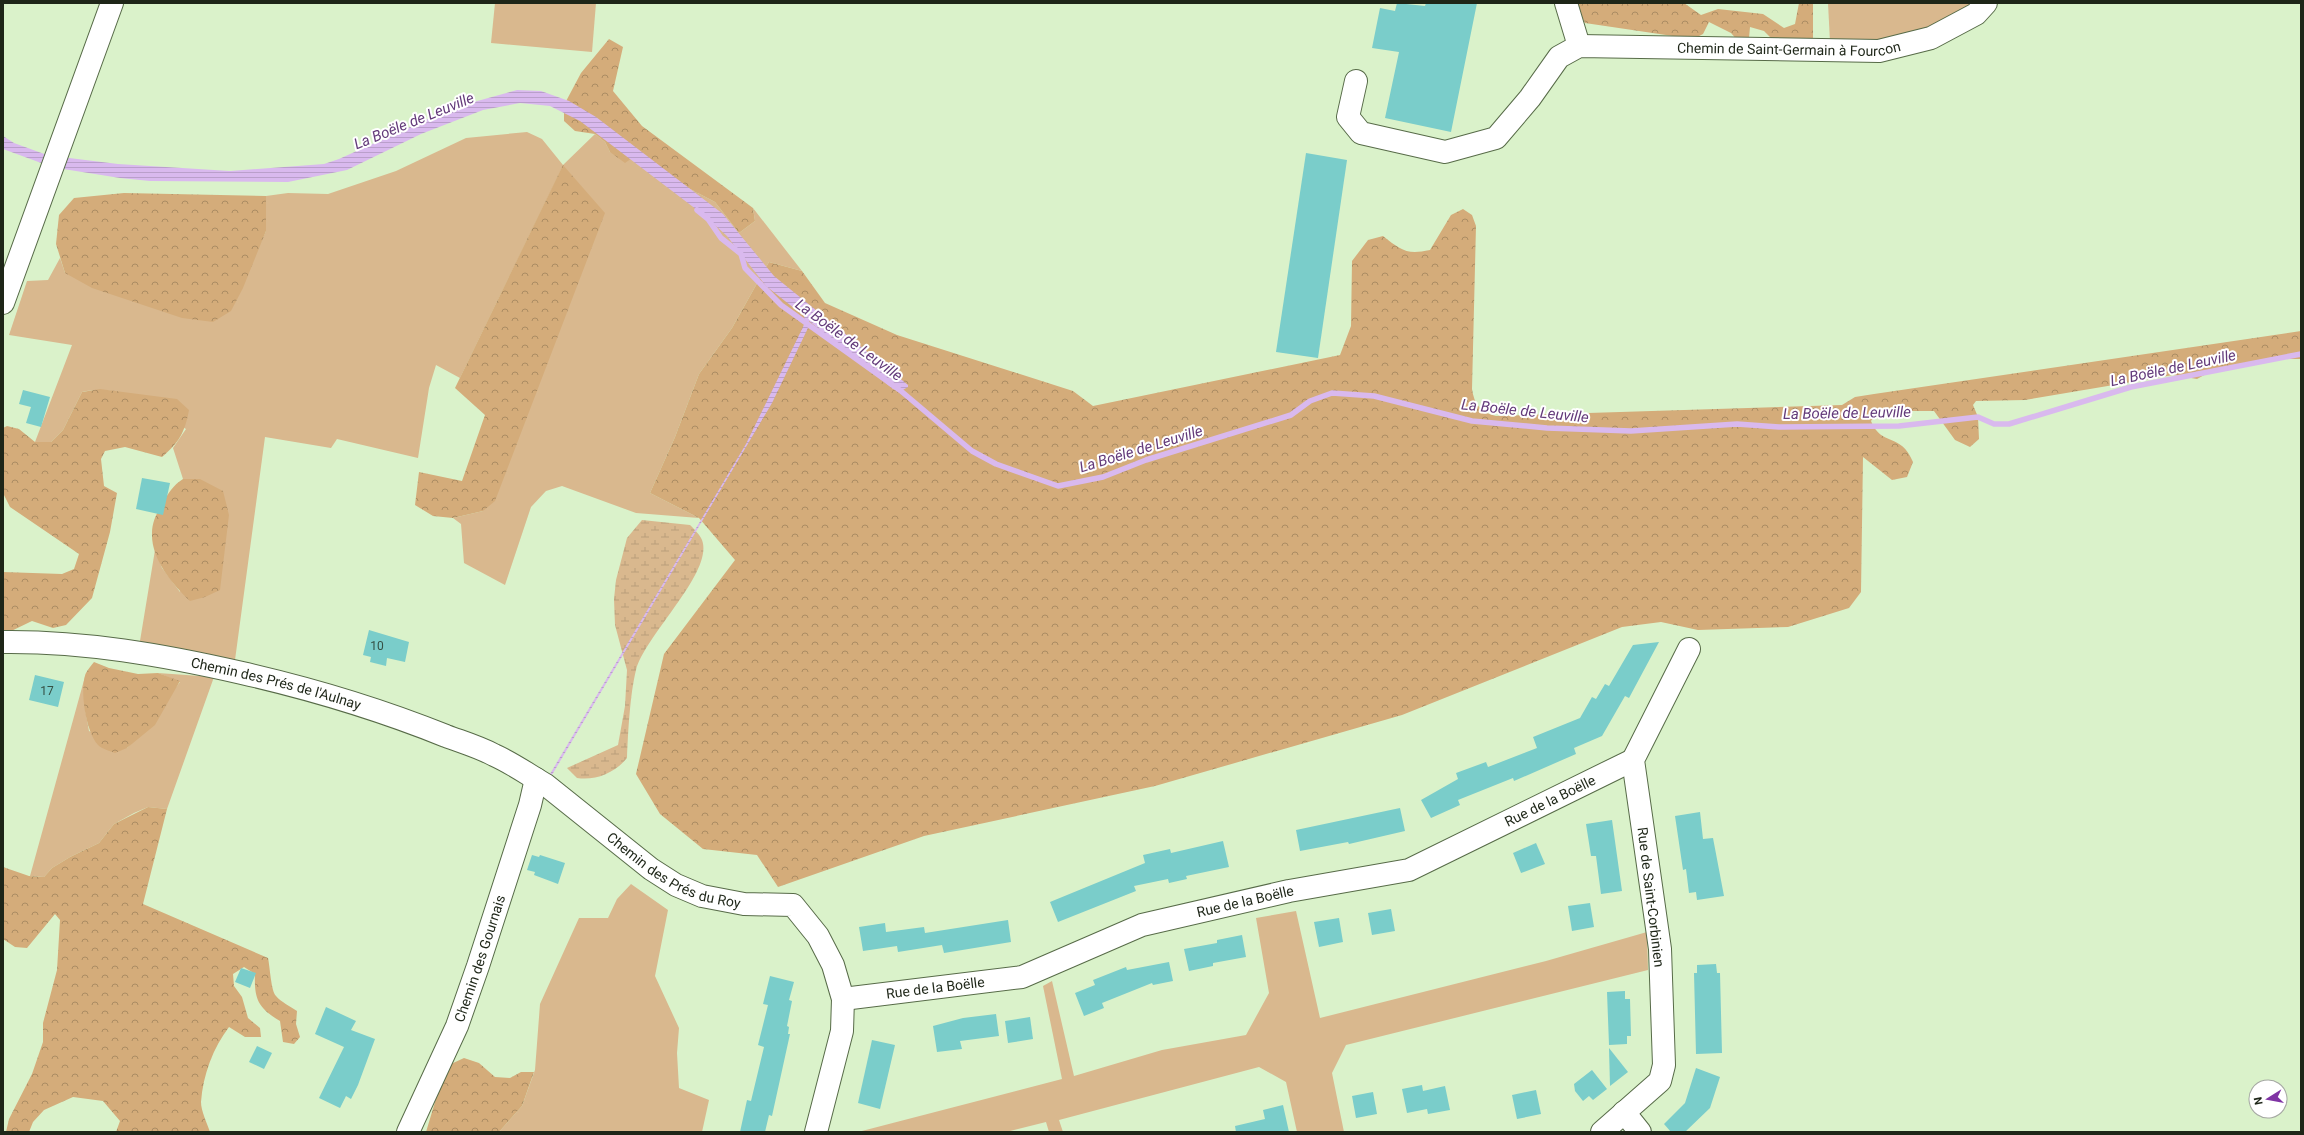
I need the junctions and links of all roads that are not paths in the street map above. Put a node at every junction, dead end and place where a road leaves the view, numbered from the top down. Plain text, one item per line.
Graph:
1 (112, 3) edge
2 (1566, 3) edge
3 (1986, 3) edge
4 (1579, 46) junction
5 (1356, 81) dead end
6 (3, 303) edge
7 (3, 642) edge
8 (1688, 649) dead end
9 (1633, 760) junction
10 (536, 779) junction
11 (843, 999) junction
12 (1624, 1112) junction
13 (408, 1132) edge
14 (816, 1132) edge
15 (1602, 1132) edge
16 (1640, 1132) edge

1 - 6 street
2 - 4 street
3 - 4 street, Chemin de Saint-Germain à Fourcon
4 - 5 street, Chemin de Saint-Germain à Fourcon
7 - 10 street, Chemin des Prés de l'Aulnay
8 - 9 street
9 - 11 street, Rue de la Boëlle
9 - 12 street, Rue de Saint-Corbinien
10 - 11 street, Chemin des Prés du Roy
10 - 13 street, Chemin des Gournais
11 - 14 street, Chemin des Prés du Roy
12 - 15 street, Rue de Saint-Corbinien
12 - 16 street

